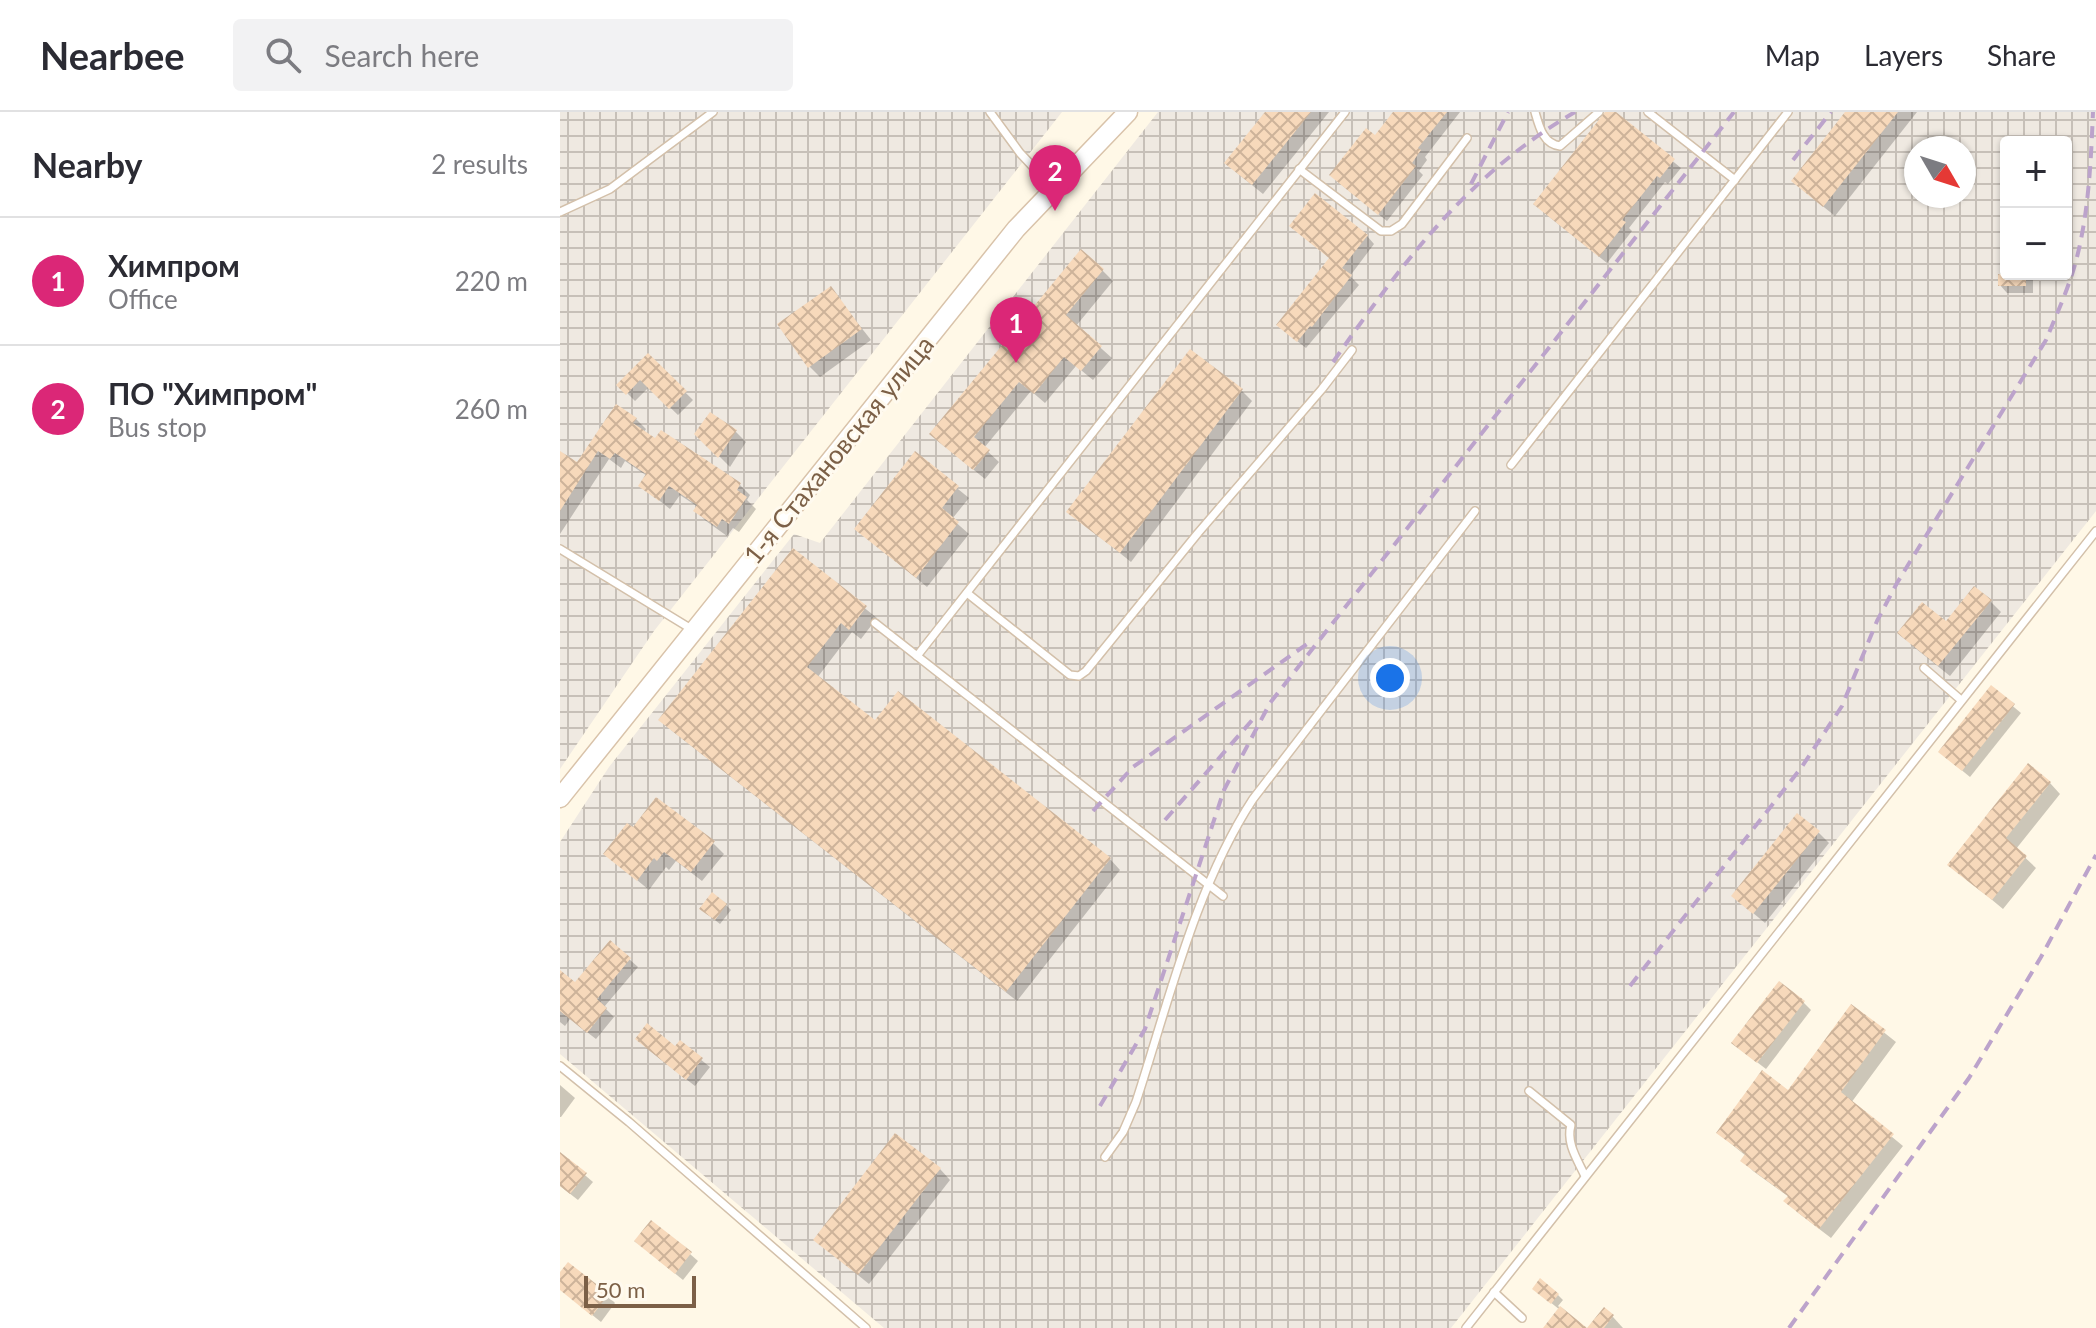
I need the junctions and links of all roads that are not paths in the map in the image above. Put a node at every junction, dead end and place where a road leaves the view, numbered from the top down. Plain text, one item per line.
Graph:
1 (713, 112) edge
2 (990, 112) edge
3 (1128, 112) edge
4 (1345, 112) edge
5 (1535, 112) edge
6 (1599, 112) edge
7 (1648, 112) edge
8 (1788, 112) edge
9 (1467, 138) dead end
10 (1299, 169) junction
11 (1735, 180) junction
12 (1054, 189) junction
13 (560, 212) edge
14 (1352, 350) dead end
15 (1511, 465) dead end
16 (1475, 511) dead end
17 (2096, 531) edge
18 (560, 549) edge
19 (967, 593) junction
20 (875, 623) dead end
21 (695, 631) junction
22 (917, 656) junction
23 (1924, 668) dead end
24 (1961, 700) junction
25 (560, 798) edge
26 (1208, 884) junction
27 (1223, 896) dead end
28 (560, 1066) edge
29 (1529, 1091) dead end
30 (1105, 1157) dead end
31 (1585, 1176) junction
32 (1494, 1292) junction
33 (1522, 1318) dead end
34 (866, 1328) edge
35 (1466, 1328) edge

1 - 13 lane
2 - 12 lane
3 - 12 main road, 1-я Стахановская улица
4 - 10 lane
5 - 6 lane
7 - 11 lane
8 - 11 lane
9 - 10 lane
10 - 19 lane
11 - 15 lane
12 - 21 main road, 1-я Стахановская улица
14 - 19 lane
16 - 26 lane
17 - 24 lane
18 - 21 lane
19 - 22 lane
20 - 22 lane
21 - 25 main road, 1-я Стахановская улица
22 - 26 lane
23 - 24 lane
24 - 31 lane
26 - 27 lane
26 - 30 lane
28 - 34 lane
29 - 31 lane
31 - 32 lane
32 - 33 lane
32 - 35 lane

